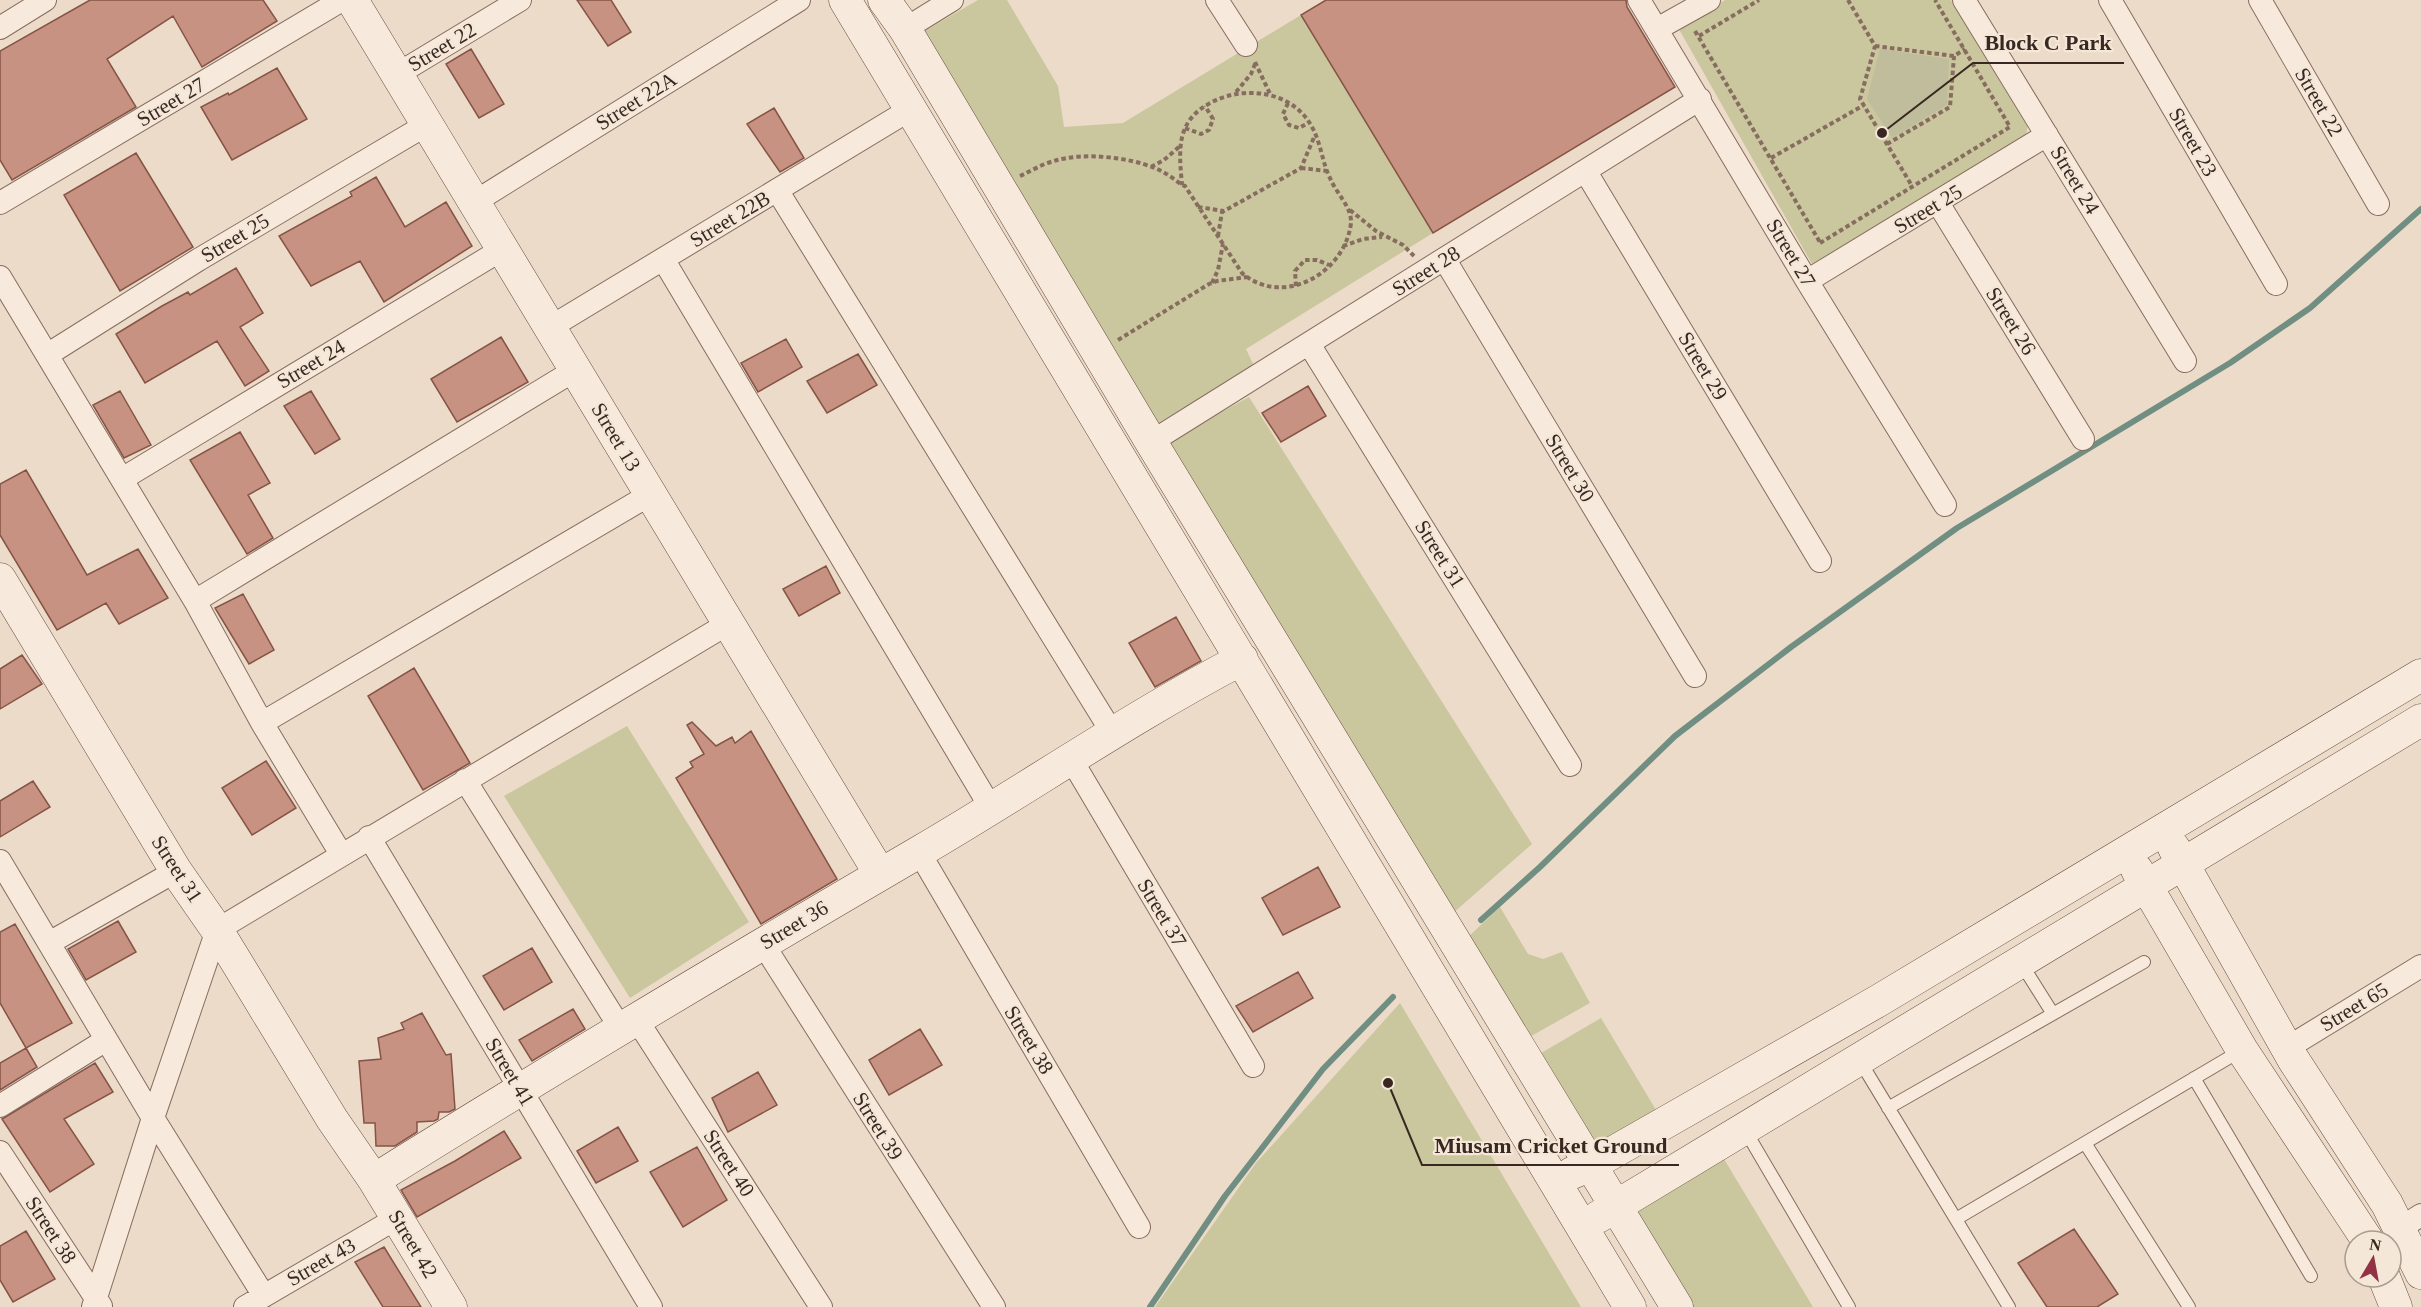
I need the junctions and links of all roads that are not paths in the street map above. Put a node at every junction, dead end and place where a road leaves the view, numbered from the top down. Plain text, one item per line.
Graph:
1 (45, 0) edge
2 (342, 0) edge
3 (352, 0) edge
4 (520, 0) edge
5 (799, 0) edge
6 (845, 0) edge
7 (884, 0) edge
8 (952, 0) edge
9 (1217, 0) edge
10 (1639, 0) edge
11 (1709, 0) edge
12 (1964, 0) edge
13 (2110, 0) edge
14 (2260, 0) edge
15 (0, 28) edge
16 (905, 29) junction
17 (1657, 29) junction
18 (1251, 54) road end
19 (396, 75) junction
20 (1700, 99) junction
21 (911, 109) junction
22 (426, 124) junction
23 (2047, 135) junction
24 (1586, 172) junction
25 (777, 190) junction
26 (1002, 195) junction
27 (473, 202) junction
28 (0, 203) edge
29 (2378, 204) dead end
30 (1932, 206) junction
31 (976, 218) junction
32 (501, 250) junction
33 (663, 259) junction
34 (1437, 264) junction
35 (0, 277) edge
36 (1807, 281) junction
37 (2276, 284) dead end
38 (549, 328) junction
39 (1309, 344) junction
40 (47, 355) junction
41 (2184, 361) dead end
42 (575, 370) junction
43 (2083, 439) dead end
44 (1151, 442) junction
45 (122, 479) junction
46 (651, 494) junction
47 (1945, 505) dead end
48 (1223, 560) junction
49 (1820, 561) dead end
50 (1192, 577) junction
51 (0, 579) edge
52 (195, 601) junction
53 (729, 623) junction
54 (1242, 659) junction
55 (1695, 675) dead end
56 (2421, 675) edge
57 (2421, 720) edge
58 (261, 723) junction
59 (1113, 734) junction
60 (1071, 759) junction
61 (1570, 765) dead end
62 (465, 780) junction
63 (991, 808) junction
64 (2163, 828) junction
65 (369, 837) junction
66 (2126, 851) junction
67 (919, 852) junction
68 (341, 854) junction
69 (0, 861) edge
70 (2183, 865) junction
71 (176, 871) junction
72 (880, 874) junction
73 (2147, 887) junction
74 (217, 930) junction
75 (49, 943) junction
76 (763, 944) junction
77 (2144, 962) dead end
78 (2021, 963) junction
79 (2421, 966) edge
80 (2053, 1014) junction
81 (629, 1025) junction
82 (106, 1040) junction
83 (2287, 1048) junction
84 (2242, 1050) junction
85 (1859, 1060) junction
86 (1253, 1066) dead end
87 (2194, 1078) junction
88 (520, 1089) junction
89 (0, 1106) edge
90 (1888, 1108) junction
91 (153, 1118) junction
92 (1744, 1129) junction
93 (2085, 1143) junction
94 (0, 1152) edge
95 (1591, 1165) junction
96 (366, 1168) junction
97 (1555, 1181) junction
98 (1616, 1207) junction
99 (398, 1218) junction
100 (1956, 1219) junction
101 (2410, 1222) edge
102 (1582, 1226) junction
103 (1139, 1227) dead end
104 (2360, 1229) edge
105 (2421, 1273) edge
106 (2311, 1276) dead end
107 (2389, 1289) edge
108 (254, 1301) edge
109 (97, 1304) edge
110 (451, 1307) edge
111 (651, 1307) edge
112 (821, 1307) edge
113 (994, 1307) edge
114 (1630, 1307) edge
115 (1677, 1307) edge
116 (1849, 1307) edge
117 (2009, 1307) edge
118 (2189, 1307) edge
119 (2396, 1307) edge

1 - 15 street
2 - 28 street, Street 27
3 - 19 street, Street 13
4 - 19 street, Street 22
5 - 27 street, Street 22A
6 - 21 street
7 - 16 street
8 - 16 street
9 - 18 street
10 - 17 street, Street 27
11 - 17 street
12 - 23 street, Street 24
13 - 37 street, Street 23
14 - 29 street, Street 22
16 - 26 street
17 - 20 street, Street 27
19 - 22 street, Street 13
20 - 24 street, Street 28
20 - 36 street, Street 27
21 - 25 street, Street 22B
21 - 31 street
22 - 27 street, Street 13
22 - 40 street, Street 25
23 - 30 street, Street 25
23 - 41 street, Street 24
24 - 34 street, Street 28
24 - 49 street, Street 29
25 - 33 street, Street 22B
25 - 59 street
26 - 31 street
26 - 44 street
27 - 32 street, Street 13
30 - 36 street, Street 25
30 - 43 street, Street 26
31 - 50 street
32 - 38 street, Street 13
32 - 45 street, Street 24
33 - 38 street, Street 22B
33 - 63 street
34 - 39 street, Street 28
34 - 55 street, Street 30
35 - 40 street
36 - 47 street, Street 27
38 - 42 street, Street 13
39 - 44 street, Street 28
39 - 61 street, Street 31
40 - 45 street
42 - 46 street, Street 13
42 - 52 street
44 - 48 street
45 - 52 street
46 - 53 street, Street 13
46 - 58 street
48 - 50 street
48 - 95 street
50 - 54 street
51 - 71 street, Street 31
52 - 58 street
53 - 62 street
53 - 72 street, Street 13
54 - 59 street, Street 36
54 - 97 street
56 - 64 street
57 - 70 street
58 - 68 street
59 - 60 street, Street 36
60 - 63 street, Street 36
60 - 86 street, Street 37
62 - 65 street
62 - 81 street, Street 40
63 - 67 street, Street 36
64 - 66 street
64 - 70 street
65 - 68 street
65 - 88 street, Street 41
66 - 73 street
66 - 95 street
67 - 72 street, Street 36
67 - 103 street, Street 38
68 - 74 street
69 - 75 street
70 - 73 street
70 - 83 street
71 - 74 street, Street 31
71 - 75 street
72 - 76 street, Street 36
73 - 78 street
73 - 84 street
74 - 91 street
74 - 96 street, Street 31
75 - 82 street
76 - 81 street, Street 36
76 - 113 street, Street 39
77 - 80 lane
78 - 80 lane
78 - 85 street
79 - 83 street, Street 65
80 - 90 lane
81 - 88 street, Street 36
81 - 112 street, Street 40
82 - 89 street
82 - 91 street
83 - 101 street
84 - 87 lane
84 - 104 street
85 - 90 lane
85 - 92 street
87 - 93 lane
87 - 106 lane
88 - 96 street, Street 36
88 - 111 street, Street 41
90 - 100 lane
91 - 108 street
91 - 109 street
92 - 98 street
92 - 116 lane
93 - 100 lane
93 - 118 lane
94 - 109 street, Street 38
95 - 97 street
95 - 98 street
96 - 99 street, Street 42
97 - 102 street
98 - 102 street
98 - 115 street
99 - 108 street, Street 43
99 - 110 street, Street 42
100 - 117 lane
101 - 105 street
102 - 114 street
107 - 119 street

